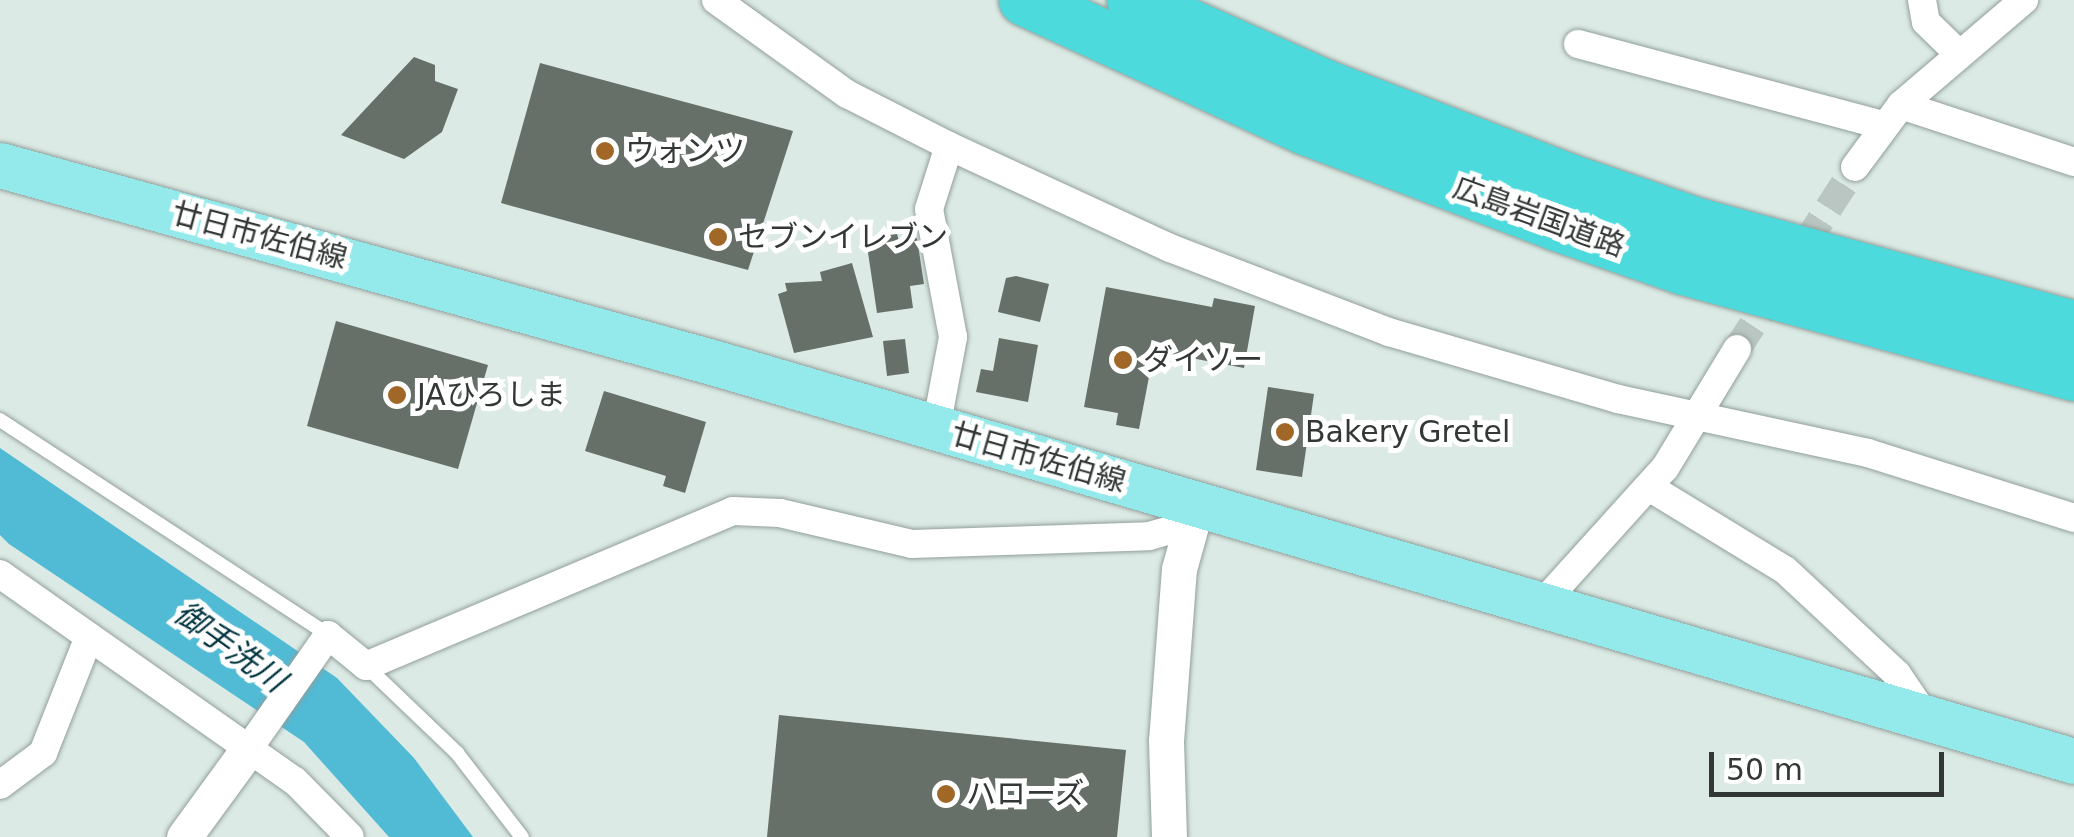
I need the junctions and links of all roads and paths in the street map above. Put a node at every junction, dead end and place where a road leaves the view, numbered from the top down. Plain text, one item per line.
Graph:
1 (716, 0) edge
2 (1025, 0) edge
3 (1132, 0) edge
4 (1922, 0) edge
5 (2024, 0) edge
6 (1578, 44) dead end
7 (1960, 56) junction
8 (1892, 115) junction
9 (949, 146) junction
10 (2074, 162) edge
11 (0, 165) edge
12 (1855, 167) tunnel mouth
13 (2074, 327) edge
14 (1737, 349) tunnel mouth
15 (2074, 375) edge
16 (1698, 414) junction
17 (0, 420) edge
18 (936, 428) junction
19 (1649, 488) junction
20 (1193, 514) junction
21 (2074, 518) edge
22 (0, 574) edge
23 (1541, 605) junction
24 (89, 637) junction
25 (319, 643) junction
26 (366, 666) junction
27 (1926, 718) junction
28 (256, 738) junction
29 (2074, 760) edge
30 (0, 785) edge
31 (184, 837) edge
32 (350, 837) edge
33 (522, 837) edge
34 (1169, 837) edge

1 - 9 street
2 - 15 highway, 広島岩国道路
3 - 13 highway, 広島岩国道路
4 - 7 street
5 - 7 street
6 - 8 street
7 - 8 street
8 - 10 street
8 - 12 street
9 - 16 street
9 - 18 street
11 - 18 main road, 廿日市佐伯線
14 - 16 street
16 - 19 street
16 - 21 street
17 - 25 lane
18 - 20 main road, 廿日市佐伯線
19 - 23 street
19 - 27 street
20 - 23 main road, 廿日市佐伯線
20 - 26 street
20 - 34 street
22 - 24 street
23 - 27 main road, 廿日市佐伯線
24 - 28 street
24 - 30 street
25 - 26 street
25 - 28 street
26 - 33 lane
27 - 29 main road, 廿日市佐伯線
28 - 31 street
28 - 32 street

